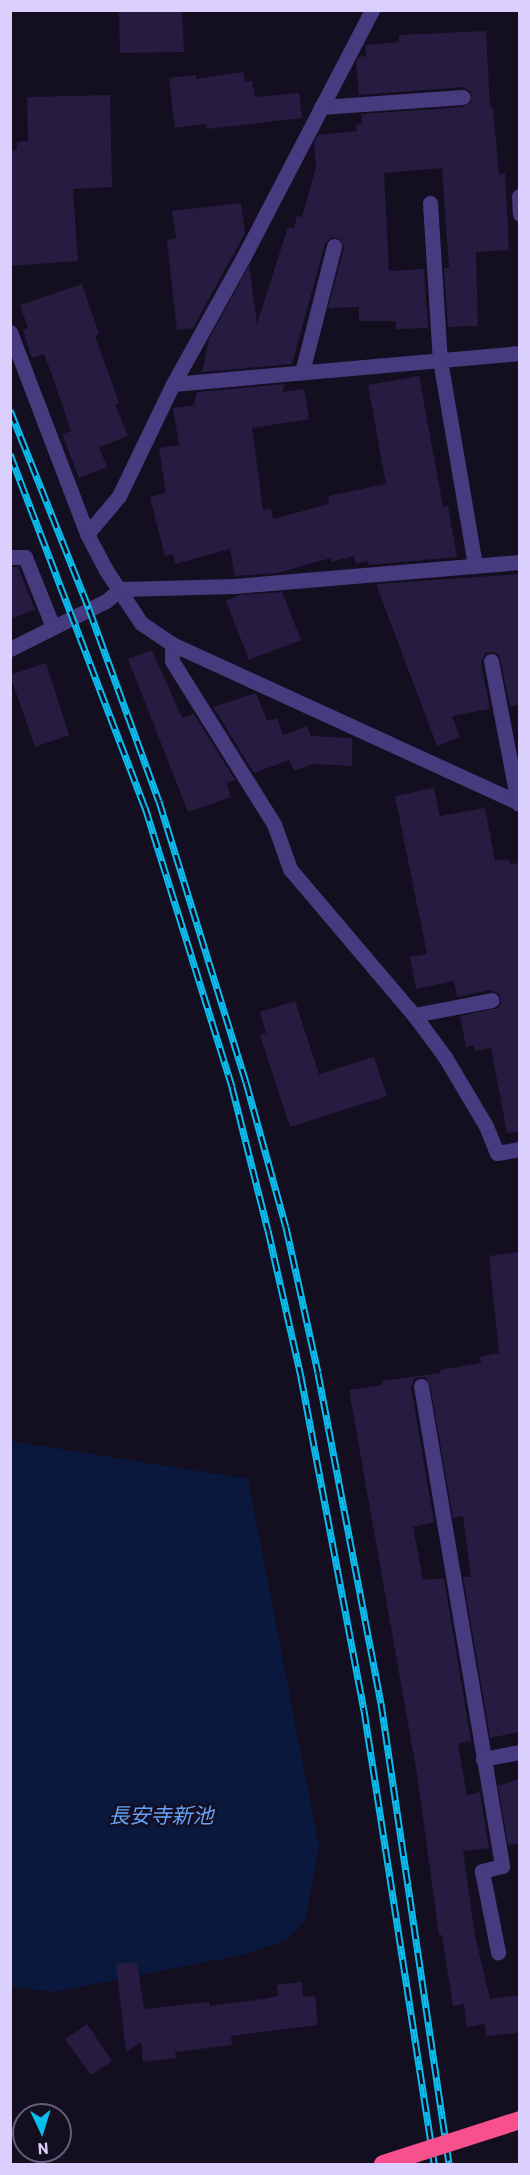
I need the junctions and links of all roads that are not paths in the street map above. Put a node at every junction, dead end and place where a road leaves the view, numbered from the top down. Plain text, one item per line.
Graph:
1 (372, 10) edge
2 (463, 97) dead end
3 (321, 107) junction
4 (519, 196) edge
5 (430, 203) dead end
6 (519, 214) edge
7 (334, 246) dead end
8 (10, 332) edge
9 (519, 352) edge
10 (440, 360) junction
11 (303, 372) junction
12 (173, 384) junction
13 (87, 534) junction
14 (10, 557) edge
15 (519, 562) edge
16 (475, 564) junction
17 (121, 589) junction
18 (53, 627) junction
19 (172, 644) junction
20 (10, 649) edge
21 (491, 661) dead end
22 (519, 803) edge
23 (492, 1000) dead end
24 (414, 1015) junction
25 (519, 1149) edge
26 (421, 1386) dead end
27 (519, 1752) edge
28 (483, 1759) junction
29 (498, 1952) dead end
30 (519, 2120) edge
31 (383, 2164) edge

1 - 3 street
2 - 3 street
3 - 12 street
4 - 6 street
5 - 10 street
7 - 11 street
8 - 13 street
9 - 10 street
10 - 11 street
10 - 16 street
11 - 12 street
12 - 13 street
13 - 17 street
14 - 18 street
15 - 16 street
16 - 17 street
17 - 18 street
17 - 19 street
18 - 20 street
19 - 22 street
19 - 24 street
21 - 22 street
23 - 24 street
24 - 25 street
26 - 28 street
27 - 28 street
28 - 29 street
30 - 31 highway, bridge

